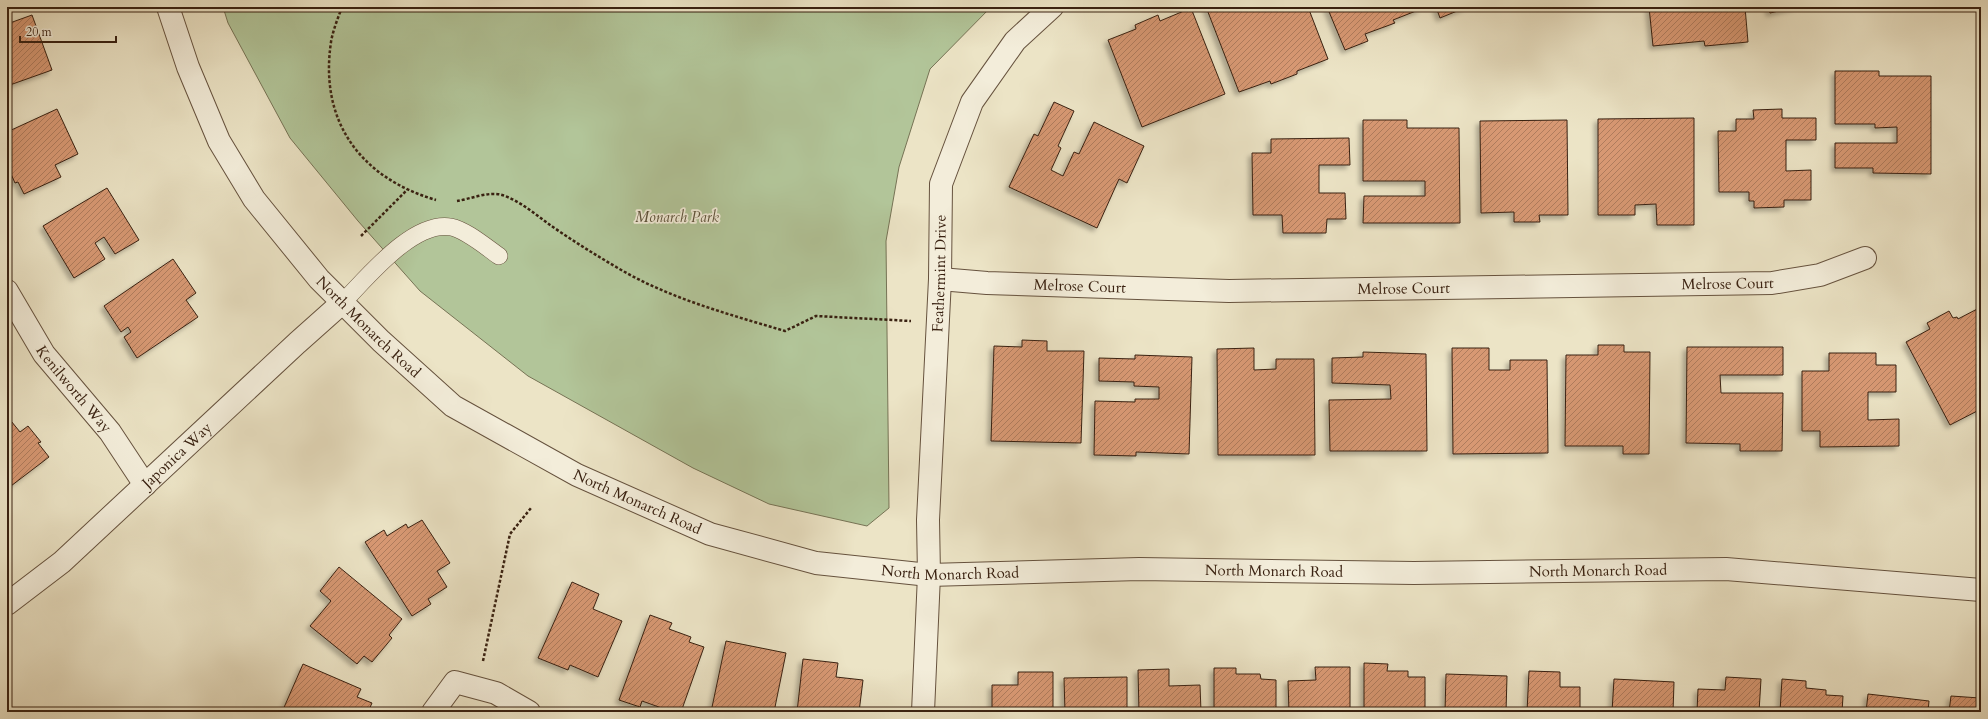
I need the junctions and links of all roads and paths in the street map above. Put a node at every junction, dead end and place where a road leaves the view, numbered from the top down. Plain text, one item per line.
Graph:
1 (168, 7) edge
2 (342, 7) edge
3 (1052, 7) edge
4 (407, 190) junction
5 (443, 200) dead end
6 (450, 201) dead end
7 (361, 236) dead end
8 (499, 256) dead end
9 (1865, 258) dead end
10 (940, 279) junction
11 (7, 291) edge
12 (343, 302) junction
13 (938, 322) junction
14 (145, 485) junction
15 (531, 508) dead end
16 (929, 575) junction
17 (1981, 590) edge
18 (7, 604) edge
19 (477, 688) junction
20 (433, 712) edge
21 (529, 712) edge
22 (923, 712) edge

1 - 12 street, North Monarch Road
2 - 4 path
3 - 10 street, Feathermint Drive
4 - 5 path
4 - 7 path
6 - 13 path
8 - 12 lane
9 - 10 street, Melrose Court
10 - 13 street, Feathermint Drive
11 - 14 street, Kenilworth Way
12 - 14 street, Japonica Way
12 - 16 street, North Monarch Road
13 - 16 street, Feathermint Drive
14 - 18 street, Japonica Way
15 - 19 path
16 - 17 street, North Monarch Road
16 - 22 street, Feathermint Drive
19 - 20 street
19 - 21 street

